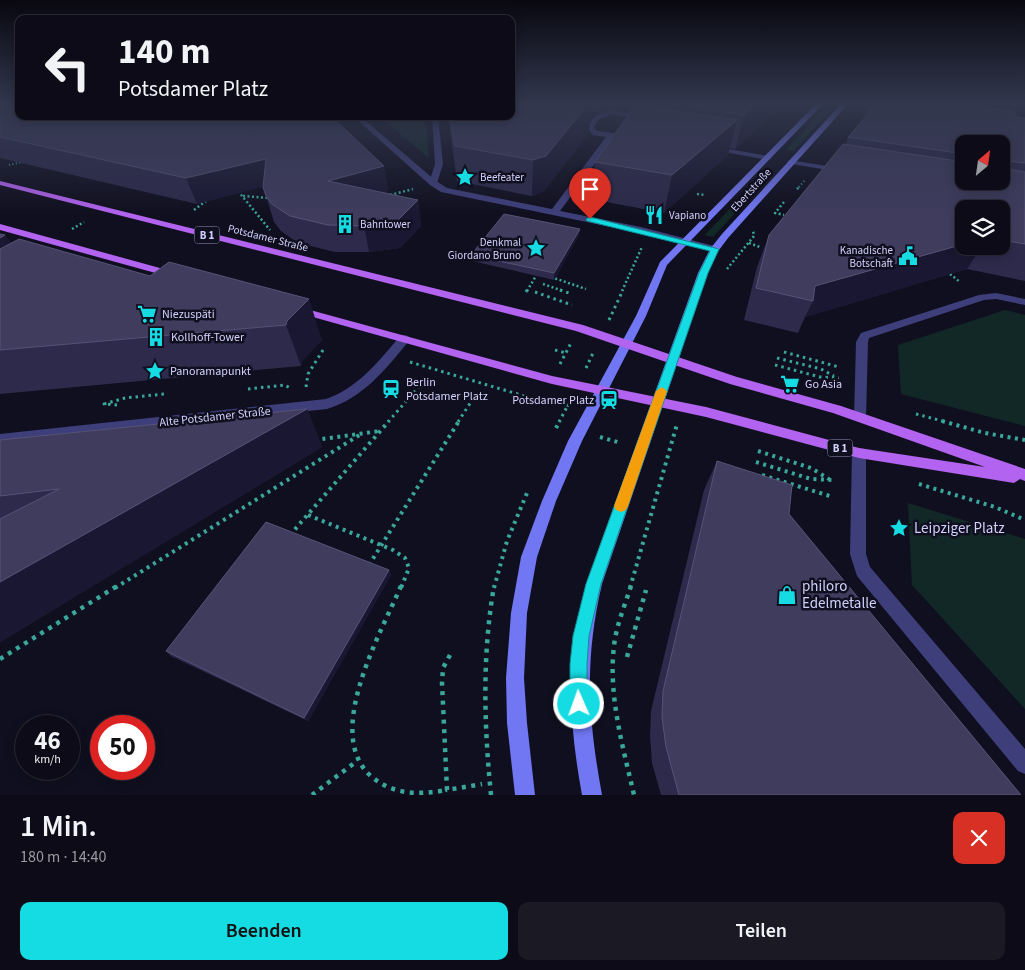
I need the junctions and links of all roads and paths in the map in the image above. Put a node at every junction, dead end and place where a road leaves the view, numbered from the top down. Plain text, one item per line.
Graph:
1 (384, 140) edge
2 (437, 140) edge
3 (608, 140) edge
4 (794, 140) edge
5 (803, 140) edge
6 (700, 146) edge
7 (28, 160) edge
8 (780, 160) junction
9 (9, 165) edge
10 (848, 171) edge
11 (804, 181) dead end
12 (0, 183) edge
13 (433, 183) junction
14 (234, 186) edge
15 (415, 189) dead end
16 (797, 189) dead end
17 (697, 194) edge
18 (243, 196) junction
19 (389, 196) edge
20 (704, 196) dead end
21 (270, 198) edge
22 (206, 201) edge
23 (784, 202) dead end
24 (194, 210) dead end
25 (556, 212) junction
26 (784, 216) edge
27 (87, 221) dead end
28 (0, 227) edge
29 (752, 227) dead end
30 (71, 230) dead end
31 (270, 230) edge
32 (742, 241) dead end
33 (686, 242) junction
34 (749, 243) junction
35 (642, 247) dead end
36 (760, 247) dead end
37 (715, 249) junction
38 (84, 250) junction
39 (72, 258) edge
40 (532, 270) edge
41 (727, 270) dead end
42 (538, 271) edge
43 (950, 274) edge
44 (542, 275) edge
45 (550, 276) edge
46 (535, 277) junction
47 (187, 279) edge
48 (960, 282) dead end
49 (543, 284) dead end
50 (586, 289) dead end
51 (526, 292) dead end
52 (535, 292) dead end
53 (572, 294) dead end
54 (1025, 302) edge
55 (574, 306) dead end
56 (288, 307) edge
57 (601, 335) junction
58 (574, 338) dead end
59 (404, 339) junction
60 (626, 344) junction
61 (323, 350) dead end
62 (556, 350) dead end
63 (566, 352) junction
64 (784, 352) dead end
65 (390, 355) junction
66 (777, 358) dead end
67 (673, 360) junction
68 (560, 364) dead end
69 (775, 365) dead end
70 (840, 366) dead end
71 (423, 382) dead end
72 (285, 385) dead end
73 (577, 385) junction
74 (306, 387) dead end
75 (248, 389) dead end
76 (601, 390) junction
77 (164, 394) dead end
78 (474, 397) dead end
79 (531, 398) dead end
80 (658, 402) junction
81 (123, 406) dead end
82 (914, 414) dead end
83 (860, 418) junction
84 (558, 425) dead end
85 (381, 431) junction
86 (361, 434) junction
87 (594, 436) dead end
88 (0, 439) edge
89 (1025, 440) edge
90 (310, 441) dead end
91 (621, 443) dead end
92 (758, 451) dead end
93 (859, 453) junction
94 (756, 462) dead end
95 (666, 468) dead end
96 (762, 475) edge
97 (1025, 475) edge
98 (1025, 479) edge
99 (918, 484) dead end
100 (833, 498) dead end
101 (308, 515) junction
102 (1025, 520) edge
103 (289, 537) edge
104 (382, 545) junction
105 (367, 568) edge
106 (646, 590) dead end
107 (450, 654) dead end
108 (628, 657) dead end
109 (0, 659) edge
110 (357, 761) junction
111 (1025, 764) edge
112 (482, 784) dead end
113 (447, 790) junction
114 (312, 795) edge
115 (525, 795) edge
116 (592, 795) edge
117 (634, 795) edge

1 - 13 street
2 - 13 street
3 - 25 street
4 - 8 main road, Ebertstraße
5 - 8 main road, Ebertstraße
6 - 8 street
7 - 9 path
8 - 10 street
8 - 33 main road, Ebertstraße
8 - 37 main road, Ebertstraße
11 - 16 path
12 - 57 main road, Potsdamer Straße / B 1
13 - 25 street
14 - 18 path
15 - 19 path
17 - 20 path
18 - 21 path
18 - 31 path
22 - 24 path
23 - 26 path
25 - 33 street
27 - 30 path
28 - 38 main road
29 - 34 path
32 - 34 path
33 - 37 street
33 - 60 main road
34 - 36 path
34 - 41 path
35 - 57 path
37 - 67 main road
38 - 39 street
38 - 47 main road
40 - 46 path
42 - 46 path
43 - 48 path
44 - 46 path
45 - 50 path
46 - 51 path
49 - 53 path
52 - 55 path
54 - 83 street
56 - 59 main road, B 1
57 - 60 main road, B 1
57 - 73 path
58 - 63 path
59 - 65 street, Alte Potsdamer Straße
59 - 73 main road, B 1
60 - 67 main road, B 1
60 - 76 main road
61 - 74 path
62 - 63 path
63 - 68 path
64 - 70 path
65 - 79 path
65 - 88 street, Alte Potsdamer Straße
66 - 69 path
67 - 80 main road
67 - 83 main road, B 1
71 - 85 path
72 - 75 path
73 - 76 main road, B 1
73 - 84 path
76 - 80 main road, B 1
76 - 115 main road
77 - 81 path
78 - 104 path
80 - 93 main road, B 1
80 - 116 main road
82 - 89 path
83 - 97 main road, B 1
85 - 86 path
85 - 101 path
86 - 90 path
86 - 109 path
87 - 91 path
92 - 94 path
93 - 98 main road, B 1
93 - 111 street
95 - 117 path
96 - 100 path
99 - 102 path
101 - 103 path
101 - 104 path
104 - 105 path
104 - 110 path
106 - 108 path
107 - 113 path
110 - 113 path
110 - 114 path
112 - 113 path

